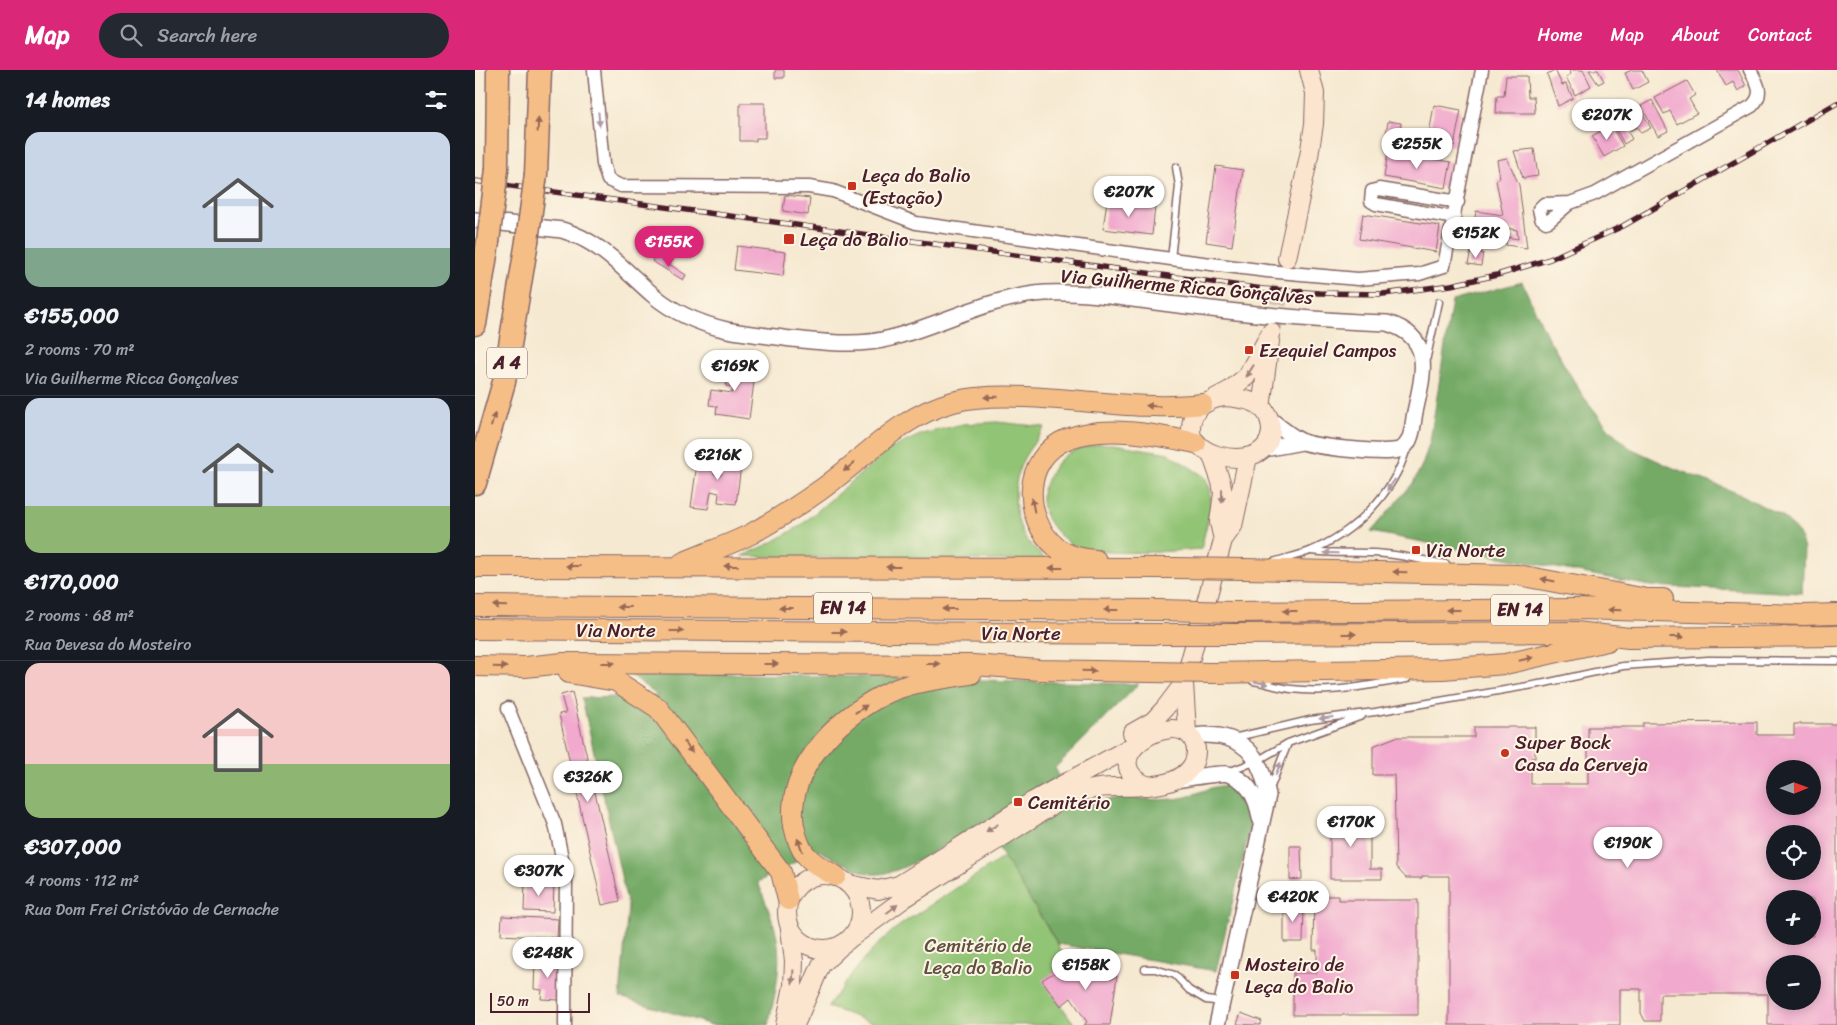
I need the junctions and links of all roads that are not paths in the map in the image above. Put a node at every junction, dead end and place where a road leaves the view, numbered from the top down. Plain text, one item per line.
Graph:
1 (498, 70) edge
2 (540, 70) edge
3 (594, 70) edge
4 (1309, 70) edge
5 (1482, 70) edge
6 (1749, 70) edge
7 (1175, 167) dead end
8 (1458, 202) junction
9 (1570, 203) dead end
10 (1455, 218) junction
11 (475, 220) edge
12 (1287, 258) tunnel mouth
13 (1171, 260) junction
14 (1439, 302) dead end
15 (475, 324) edge
16 (1423, 374) junction
17 (1209, 401) junction
18 (1265, 413) junction
19 (1409, 440) junction
20 (1302, 442) junction
21 (1203, 448) junction
22 (1264, 449) junction
23 (1248, 457) junction
24 (475, 483) edge
25 (1223, 540) junction
26 (1311, 551) junction
27 (1452, 565) dead end
28 (674, 566) junction
29 (1460, 566) dead end
30 (475, 567) edge
31 (1175, 568) junction
32 (1246, 569) junction
33 (1518, 575) junction
34 (475, 606) edge
35 (1837, 614) edge
36 (1804, 615) junction
37 (475, 629) edge
38 (1837, 636) edge
39 (1629, 638) junction
40 (1837, 661) edge
41 (475, 666) edge
42 (525, 667) junction
43 (1040, 670) junction
44 (1180, 687) junction
45 (508, 708) dead end
46 (1375, 712) junction
47 (1151, 734) junction
48 (1189, 735) junction
49 (1230, 738) junction
50 (1288, 743) junction
51 (1136, 744) junction
52 (1257, 761) junction
53 (1226, 773) junction
54 (1174, 780) junction
55 (1148, 786) junction
56 (1268, 795) junction
57 (1033, 801) junction
58 (1261, 826) junction
59 (842, 880) junction
60 (788, 900) junction
61 (790, 929) junction
62 (847, 942) junction
63 (1145, 969) dead end
64 (1222, 1002) junction
65 (565, 1025) edge
66 (785, 1025) edge
67 (795, 1025) edge
68 (1217, 1025) edge

1 - 15 highway, A 4, bridge
24 -> 2 highway, A 4, bridge
3 -> 13 street
4 - 12 main road
5 - 8 street
6 - 9 street
7 - 13 lane
8 - 10 street
8 - 10 street
10 - 13 street
11 - 16 street, Via Guilherme Ricca Gonçalves
14 - 16 lane
16 - 19 street, Via Guilherme Ricca Gonçalves
17 - 18 main road
18 -> 17 main road
17 - 21 main road
17 -> 28 highway
18 - 20 street
18 - 22 main road
19 - 20 street
19 -> 26 lane
20 - 22 street
21 - 23 main road
21 -> 25 main road
31 -> 21 highway
22 - 23 main road
23 - 25 main road
25 - 44 main road
27 -> 26 lane
26 - 32 lane
28 -> 30 highway
31 -> 28 highway
29 - 33 lane
31 - 32 highway, bridge
33 -> 32 highway
36 -> 33 highway
36 -> 34 highway, Via Norte / EN 14, bridge
35 - 36 highway, Via Norte / EN 14
37 -> 39 highway, Via Norte / EN 14, bridge
39 -> 38 highway, Via Norte / EN 14
43 -> 39 highway, bridge
40 - 46 lane
41 -> 42 highway
42 -> 43 highway
42 -> 60 highway
59 -> 43 highway
44 - 47 main road
44 - 48 main road
44 - 57 main road
45 - 65 street
46 -> 49 lane
46 - 50 lane
47 - 48 main road
47 - 51 main road
48 - 49 street
48 - 54 main road
49 - 52 street
50 - 52 lane
56 -> 50 lane
51 - 55 main road
51 - 57 main road
52 - 53 lane
52 - 56 street
53 - 54 street
53 - 58 street
54 - 55 main road
62 -> 55 main road
56 - 58 street
57 -> 59 main road
58 - 64 street
59 - 60 main road
59 - 62 main road
60 - 61 main road
61 - 62 main road
61 -> 66 main road
62 - 67 main road
63 - 64 lane
64 - 68 street

